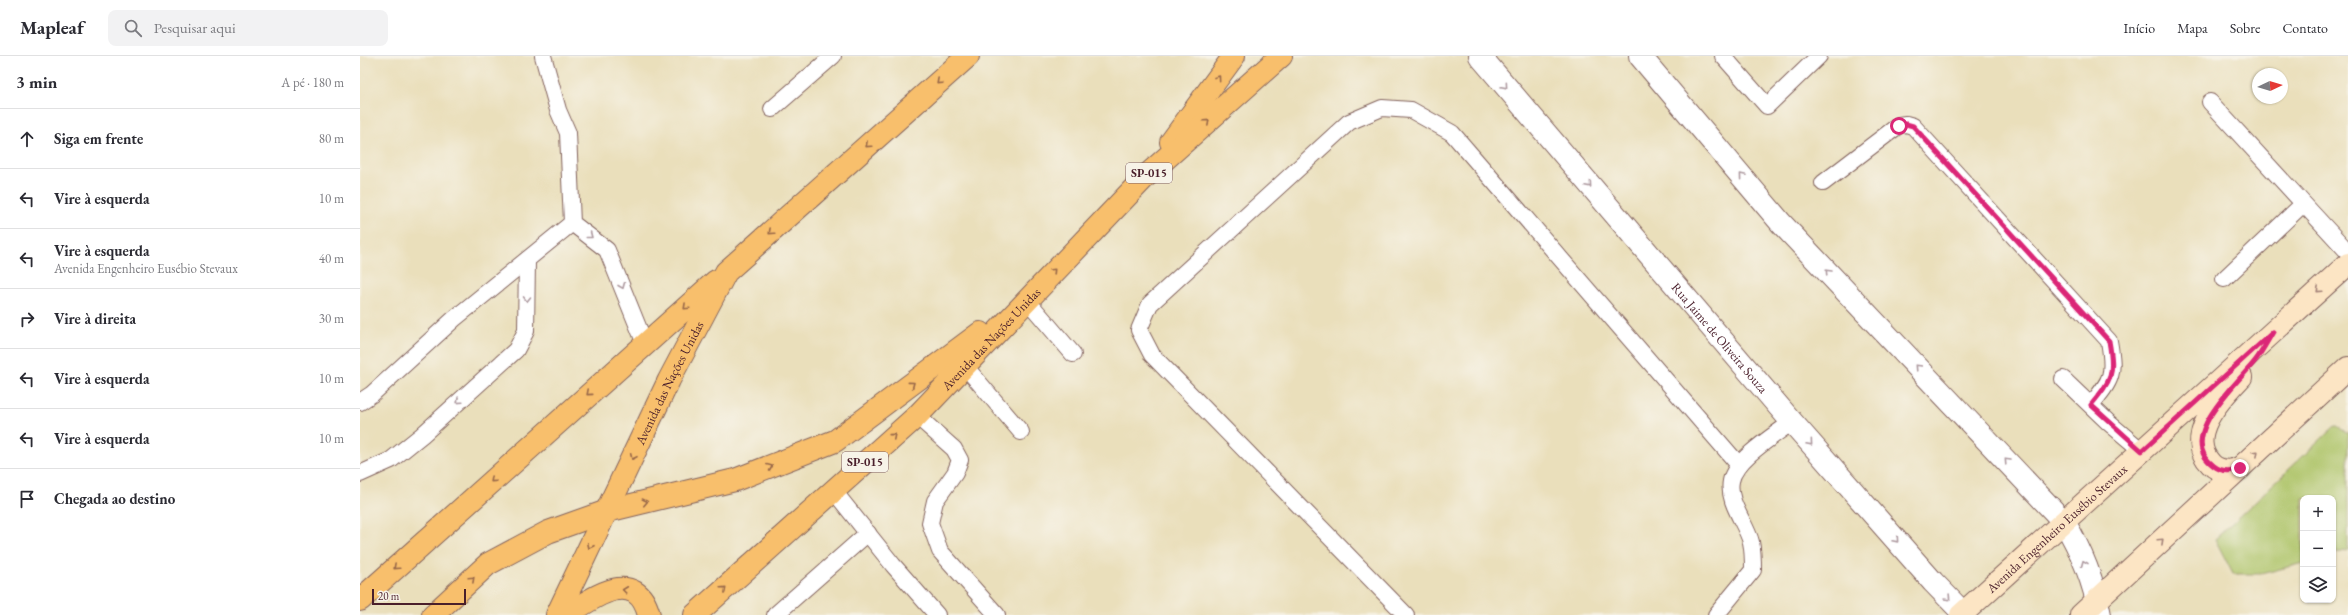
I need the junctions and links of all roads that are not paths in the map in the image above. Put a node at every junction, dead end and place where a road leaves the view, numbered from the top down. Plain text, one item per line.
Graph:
1 (544, 56) edge
2 (833, 56) edge
3 (968, 56) edge
4 (1234, 56) edge
5 (1281, 56) edge
6 (1480, 56) edge
7 (1640, 56) edge
8 (1723, 56) edge
9 (1819, 56) edge
10 (2210, 102) dead end
11 (772, 109) dead end
12 (1145, 177) junction
13 (1823, 183) dead end
14 (2303, 204) junction
15 (572, 223) junction
16 (2348, 252) edge
17 (527, 260) junction
18 (2348, 264) edge
19 (726, 272) junction
20 (2224, 279) dead end
21 (1026, 299) junction
22 (2273, 332) junction
23 (645, 344) junction
24 (1073, 354) dead end
25 (964, 365) junction
26 (2348, 368) edge
27 (2063, 379) dead end
28 (360, 402) edge
29 (2091, 405) junction
30 (917, 416) junction
31 (1792, 422) junction
32 (1022, 432) dead end
33 (2142, 451) junction
34 (1739, 465) junction
35 (2240, 468) junction
36 (360, 474) edge
37 (833, 490) junction
38 (607, 511) junction
39 (2064, 522) junction
40 (868, 533) junction
41 (360, 600) edge
42 (2099, 607) edge
43 (698, 614) edge
44 (1963, 614) edge
45 (433, 615) edge
46 (558, 615) edge
47 (567, 615) edge
48 (649, 615) edge
49 (775, 615) edge
50 (936, 615) edge
51 (997, 615) edge
52 (1406, 615) edge
53 (1716, 615) edge
54 (2081, 615) edge

1 - 15 lane
2 - 11 lane
3 -> 19 highway, Avenida das Nações Unidas
12 -> 4 highway
12 -> 5 highway, Avenida das Nações Unidas / SP-015
6 -> 31 street, Rua Jaime de Oliveira Souza
39 -> 7 street
8 - 9 lane
10 - 14 lane
21 -> 12 highway, Avenida das Nações Unidas / SP-015
13 - 29 lane
14 - 16 lane
14 - 20 lane
15 - 17 lane
15 -> 23 lane
17 - 28 lane
17 -> 36 lane
18 -> 22 main road, Avenida Engenheiro Eusébio Stevaux
19 -> 23 highway
19 -> 38 highway, Avenida das Nações Unidas
21 - 24 lane
21 - 25 highway, Avenida das Nações Unidas / SP-015
38 -> 21 highway
22 - 33 main road, Avenida Engenheiro Eusébio Stevaux
22 - 35 main road
23 -> 41 highway
25 - 30 highway, Avenida das Nações Unidas / SP-015
25 - 32 lane
35 -> 26 main road
27 - 29 lane
29 - 33 lane
37 -> 30 highway, Avenida das Nações Unidas / SP-015
30 - 51 lane
31 - 34 lane
31 -> 44 street, Rua Jaime de Oliveira Souza
33 - 39 main road, Avenida Engenheiro Eusébio Stevaux
34 - 52 lane
34 - 53 lane
42 -> 35 main road
37 - 40 lane
43 -> 37 highway, Avenida das Nações Unidas / SP-015
45 -> 38 highway
38 -> 46 highway, Avenida das Nações Unidas
42 -> 39 street
39 - 44 main road, Avenida Engenheiro Eusébio Stevaux
40 - 49 lane
40 - 50 lane
42 - 54 main road
48 -> 47 highway

